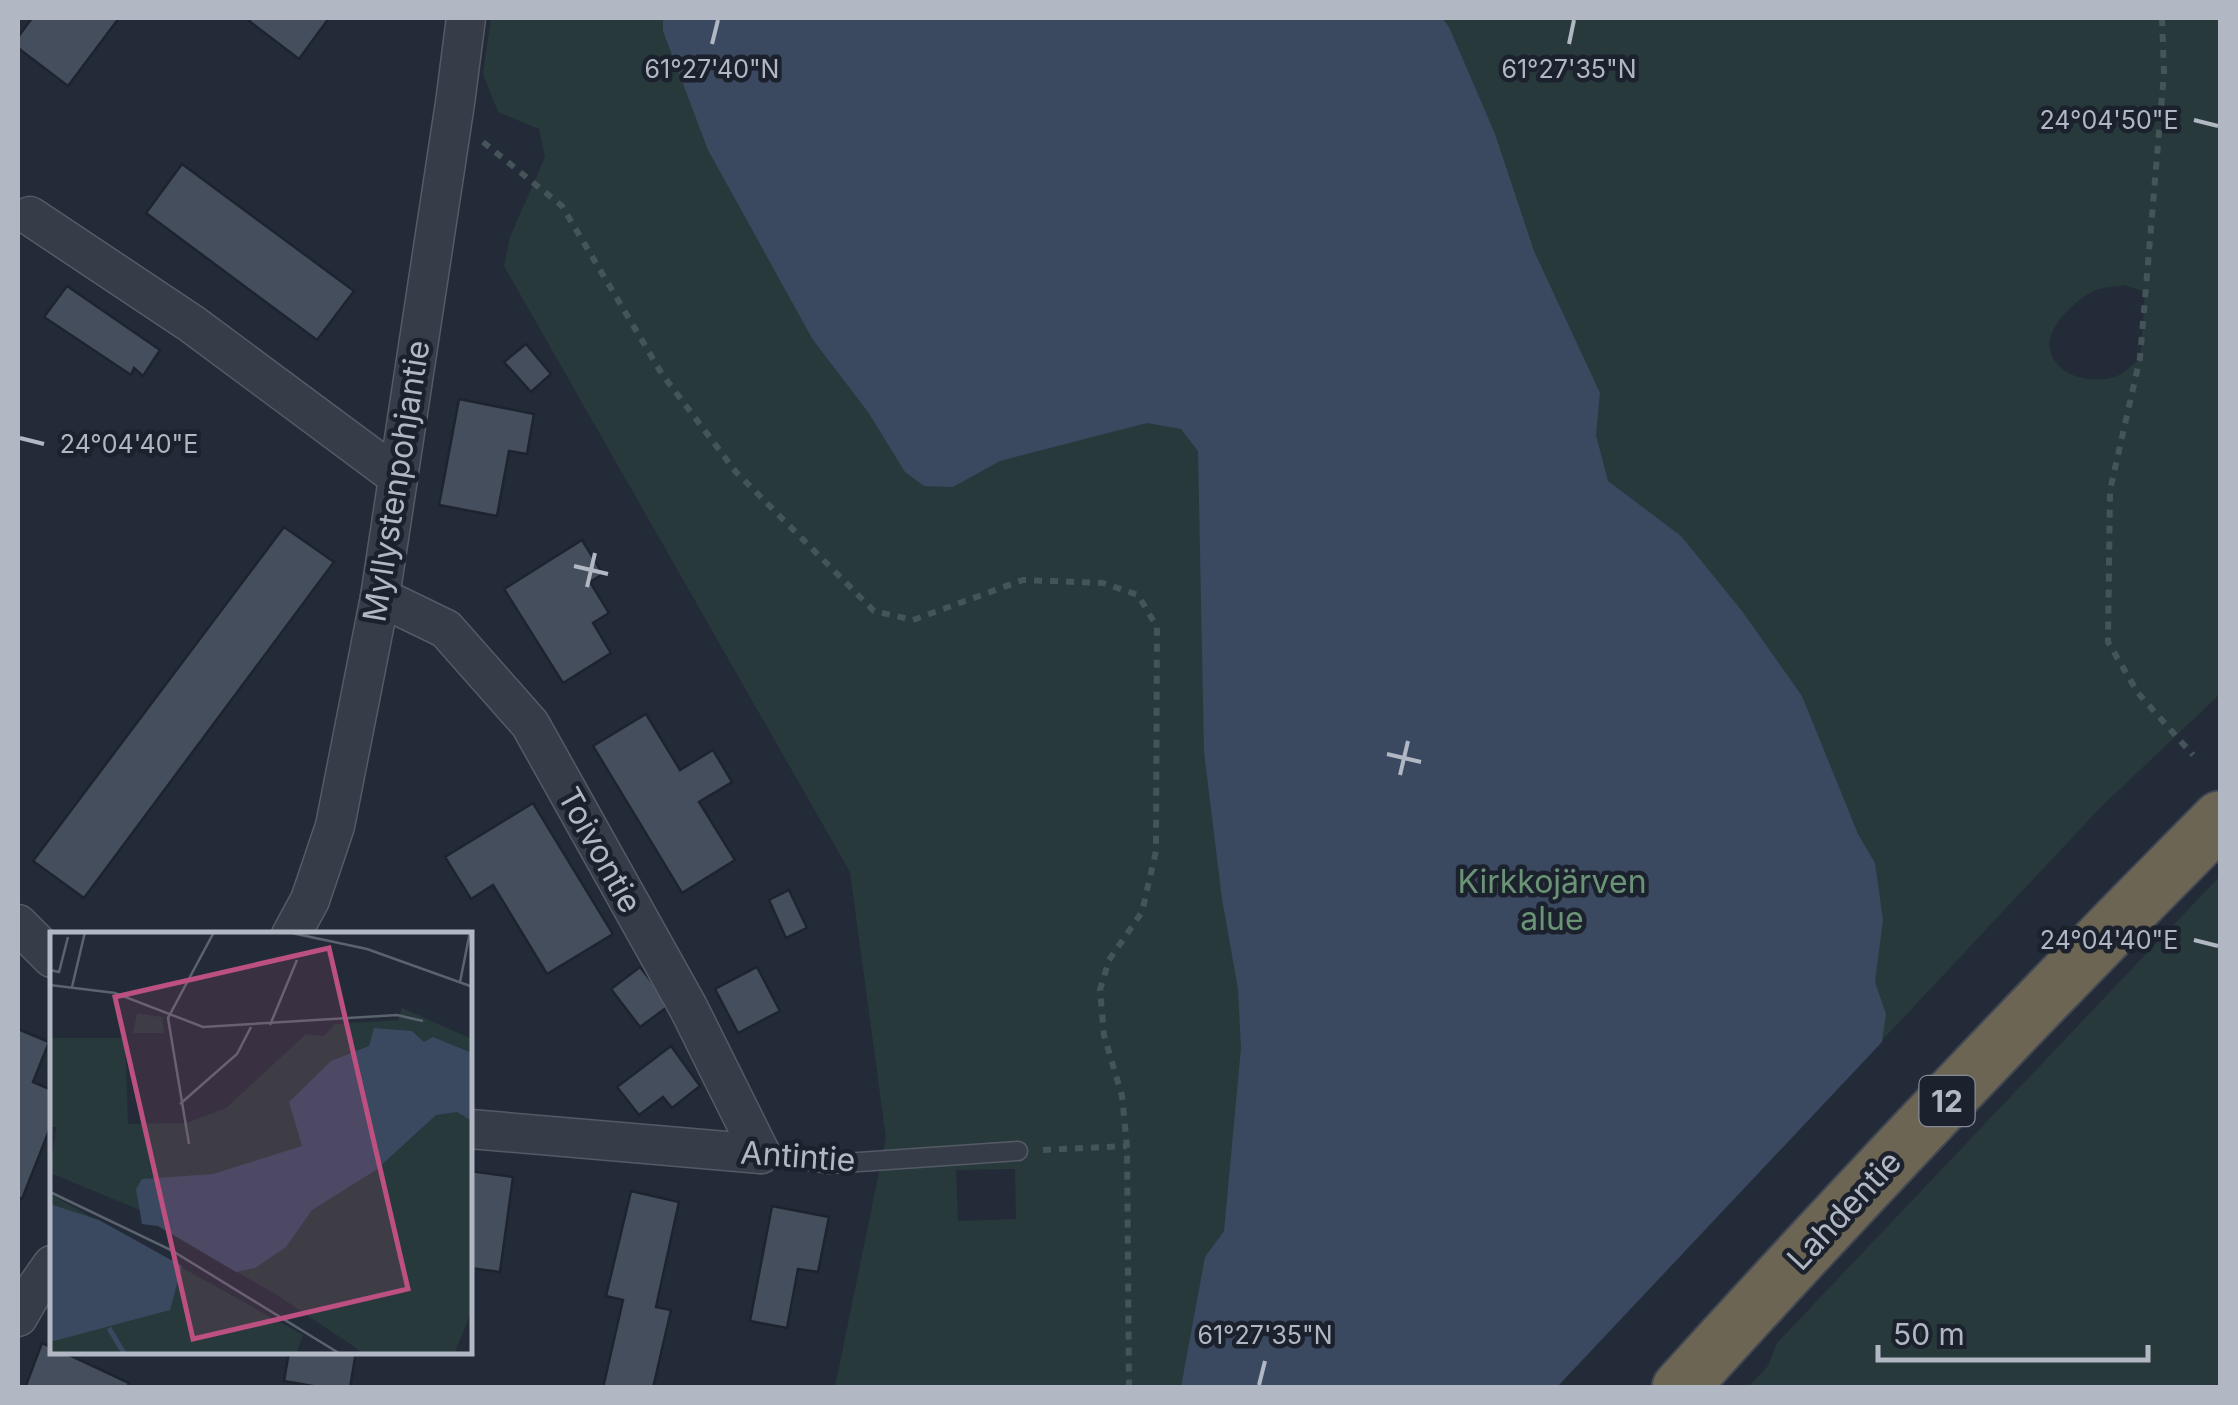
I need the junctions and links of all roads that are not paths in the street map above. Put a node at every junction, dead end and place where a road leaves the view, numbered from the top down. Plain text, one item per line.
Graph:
1 (466, 18) edge
2 (30, 216) dead end
3 (398, 477) junction
4 (380, 597) junction
5 (2220, 819) edge
6 (18, 924) edge
7 (293, 932) edge
8 (50, 956) edge
9 (472, 1129) edge
10 (1018, 1152) road end
11 (760, 1154) junction
12 (50, 1269) edge
13 (18, 1317) edge
14 (1680, 1388) edge

1 - 3 street, Myllystenpohjantie
2 - 3 street
3 - 4 street, Myllystenpohjantie
4 - 7 street, Myllystenpohjantie
4 - 11 street, Toivontie
5 - 14 highway, Lahdentie / 12
6 - 8 street
9 - 11 street, Antintie
10 - 11 lane, Antintie
12 - 13 street

